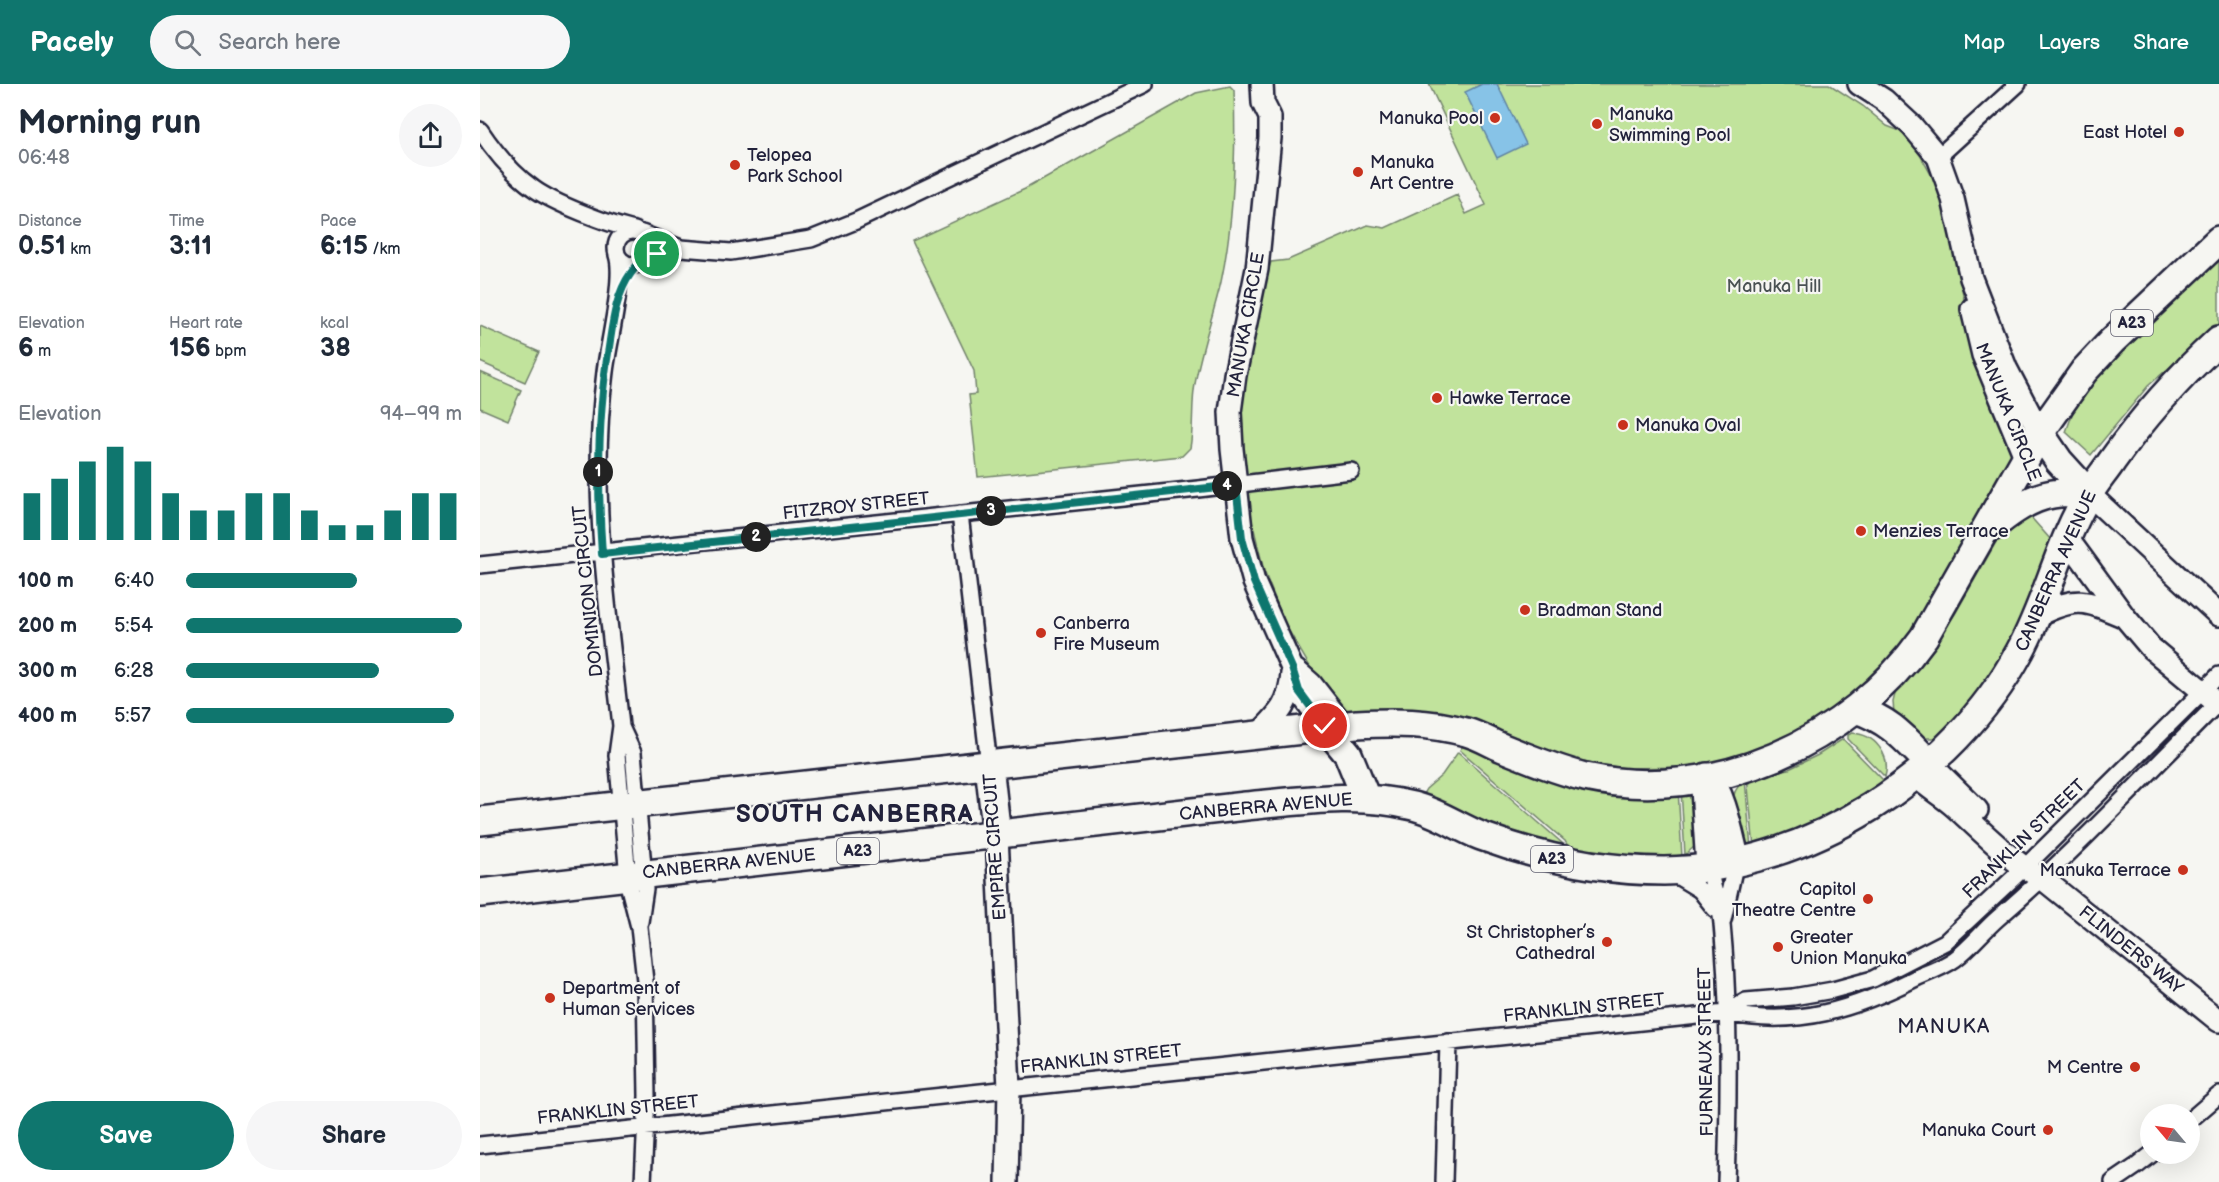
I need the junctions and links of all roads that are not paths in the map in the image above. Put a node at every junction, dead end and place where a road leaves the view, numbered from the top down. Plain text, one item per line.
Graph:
1 (1145, 84) edge
2 (1859, 84) edge
3 (2018, 84) edge
4 (1263, 86) edge
5 (480, 130) edge
6 (1938, 157) junction
7 (638, 231) junction
8 (2219, 240) edge
9 (681, 248) junction
10 (617, 255) junction
11 (643, 261) junction
12 (1971, 279) junction
13 (615, 309) junction
14 (2219, 340) edge
15 (2040, 434) junction
16 (2026, 459) junction
17 (1351, 471) dead end
18 (1236, 485) junction
19 (2089, 494) junction
20 (2043, 495) junction
21 (960, 514) junction
22 (1983, 534) junction
23 (2067, 538) junction
24 (602, 554) junction
25 (480, 566) edge
26 (2038, 615) junction
27 (2219, 615) edge
28 (2124, 616) junction
29 (1292, 668) junction
30 (2219, 675) edge
31 (2215, 701) edge
32 (1855, 710) junction
33 (1334, 726) junction
34 (1260, 734) junction
35 (989, 765) junction
36 (1922, 769) junction
37 (1706, 777) junction
38 (1366, 798) junction
39 (629, 805) junction
40 (480, 821) edge
41 (997, 836) junction
42 (1736, 861) junction
43 (2028, 863) junction
44 (1710, 866) junction
45 (1666, 871) junction
46 (635, 874) junction
47 (2043, 879) junction
48 (480, 893) edge
49 (1722, 920) junction
50 (1726, 1013) junction
51 (2219, 1021) edge
52 (1448, 1042) junction
53 (1009, 1088) junction
54 (2216, 1095) edge
55 (2200, 1110) edge
56 (646, 1127) junction
57 (480, 1145) edge
58 (2140, 1164) edge
59 (643, 1182) edge
60 (1007, 1182) edge
61 (1444, 1182) edge
62 (1726, 1182) edge
63 (2113, 1182) edge

1 - 9 street
2 - 6 street, MANUKA CIRCLE
3 - 6 street
4 - 18 street, MANUKA CIRCLE
5 - 7 street
6 - 12 street, MANUKA CIRCLE
7 - 9 street
7 - 10 street
7 - 11 street
8 - 15 highway, A23
9 - 11 street
10 - 11 street
10 - 13 street, DOMINION CIRCUIT
11 - 13 street, DOMINION CIRCUIT
12 - 15 street, MANUKA CIRCLE
12 - 16 street, MANUKA CIRCLE
13 - 24 street, DOMINION CIRCUIT
14 - 19 highway, CANBERRA AVENUE / A23
15 - 16 highway, A23
15 - 19 highway
16 - 20 highway, MANUKA CIRCLE
16 - 22 highway, A23
17 - 18 street, FITZROY STREET
18 - 21 street, FITZROY STREET
18 - 29 street, MANUKA CIRCLE
19 - 20 highway
19 - 23 highway, CANBERRA AVENUE / A23
19 - 27 street
20 - 22 highway
20 - 23 highway, MANUKA CIRCLE
21 - 24 street, FITZROY STREET
21 - 35 street, EMPIRE CIRCUIT
22 - 32 highway, A23
23 - 26 highway, CANBERRA AVENUE / A23
23 - 28 street
24 - 25 street, FITZROY STREET
24 - 39 street, DOMINION CIRCUIT
26 - 28 street
26 - 36 highway, CANBERRA AVENUE / A23
28 - 31 street
29 - 33 street, MANUKA CIRCLE
29 - 34 street
30 - 31 street, FRANKLIN STREET
31 - 43 street, FRANKLIN STREET
31 - 47 street, FRANKLIN STREET
32 - 36 highway
32 - 37 highway, A23
33 - 34 highway, A23
33 - 37 highway, A23
33 - 38 highway
34 - 35 highway, A23
35 - 39 highway, A23
35 - 41 highway, EMPIRE CIRCUIT
36 - 42 highway, CANBERRA AVENUE / A23
36 - 43 street, FLINDERS WAY
37 - 42 highway
37 - 44 highway
38 - 41 highway, CANBERRA AVENUE / A23
38 - 45 highway, CANBERRA AVENUE / A23
39 - 40 highway, A23
39 - 46 street, DOMINION CIRCUIT
41 - 46 highway, CANBERRA AVENUE / A23
41 - 53 street, EMPIRE CIRCUIT
42 - 44 highway, CANBERRA AVENUE / A23
42 - 49 street, FURNEAUX STREET
43 - 47 street, FLINDERS WAY
43 - 50 street, FRANKLIN STREET
44 - 45 highway, CANBERRA AVENUE / A23
44 - 49 street, FURNEAUX STREET
45 - 49 street
46 - 48 highway, CANBERRA AVENUE / A23
46 - 56 street, DOMINION CIRCUIT
47 - 50 street, FRANKLIN STREET
47 - 51 street, FLINDERS WAY
49 - 50 street, FURNEAUX STREET
50 - 52 street, FRANKLIN STREET
50 - 62 street, FURNEAUX STREET
52 - 53 street, FRANKLIN STREET
52 - 61 street
53 - 56 street, FRANKLIN STREET
53 - 60 street, EMPIRE CIRCUIT
54 - 55 street
56 - 57 street, FRANKLIN STREET
56 - 59 street, DOMINION CIRCUIT
58 - 63 street

